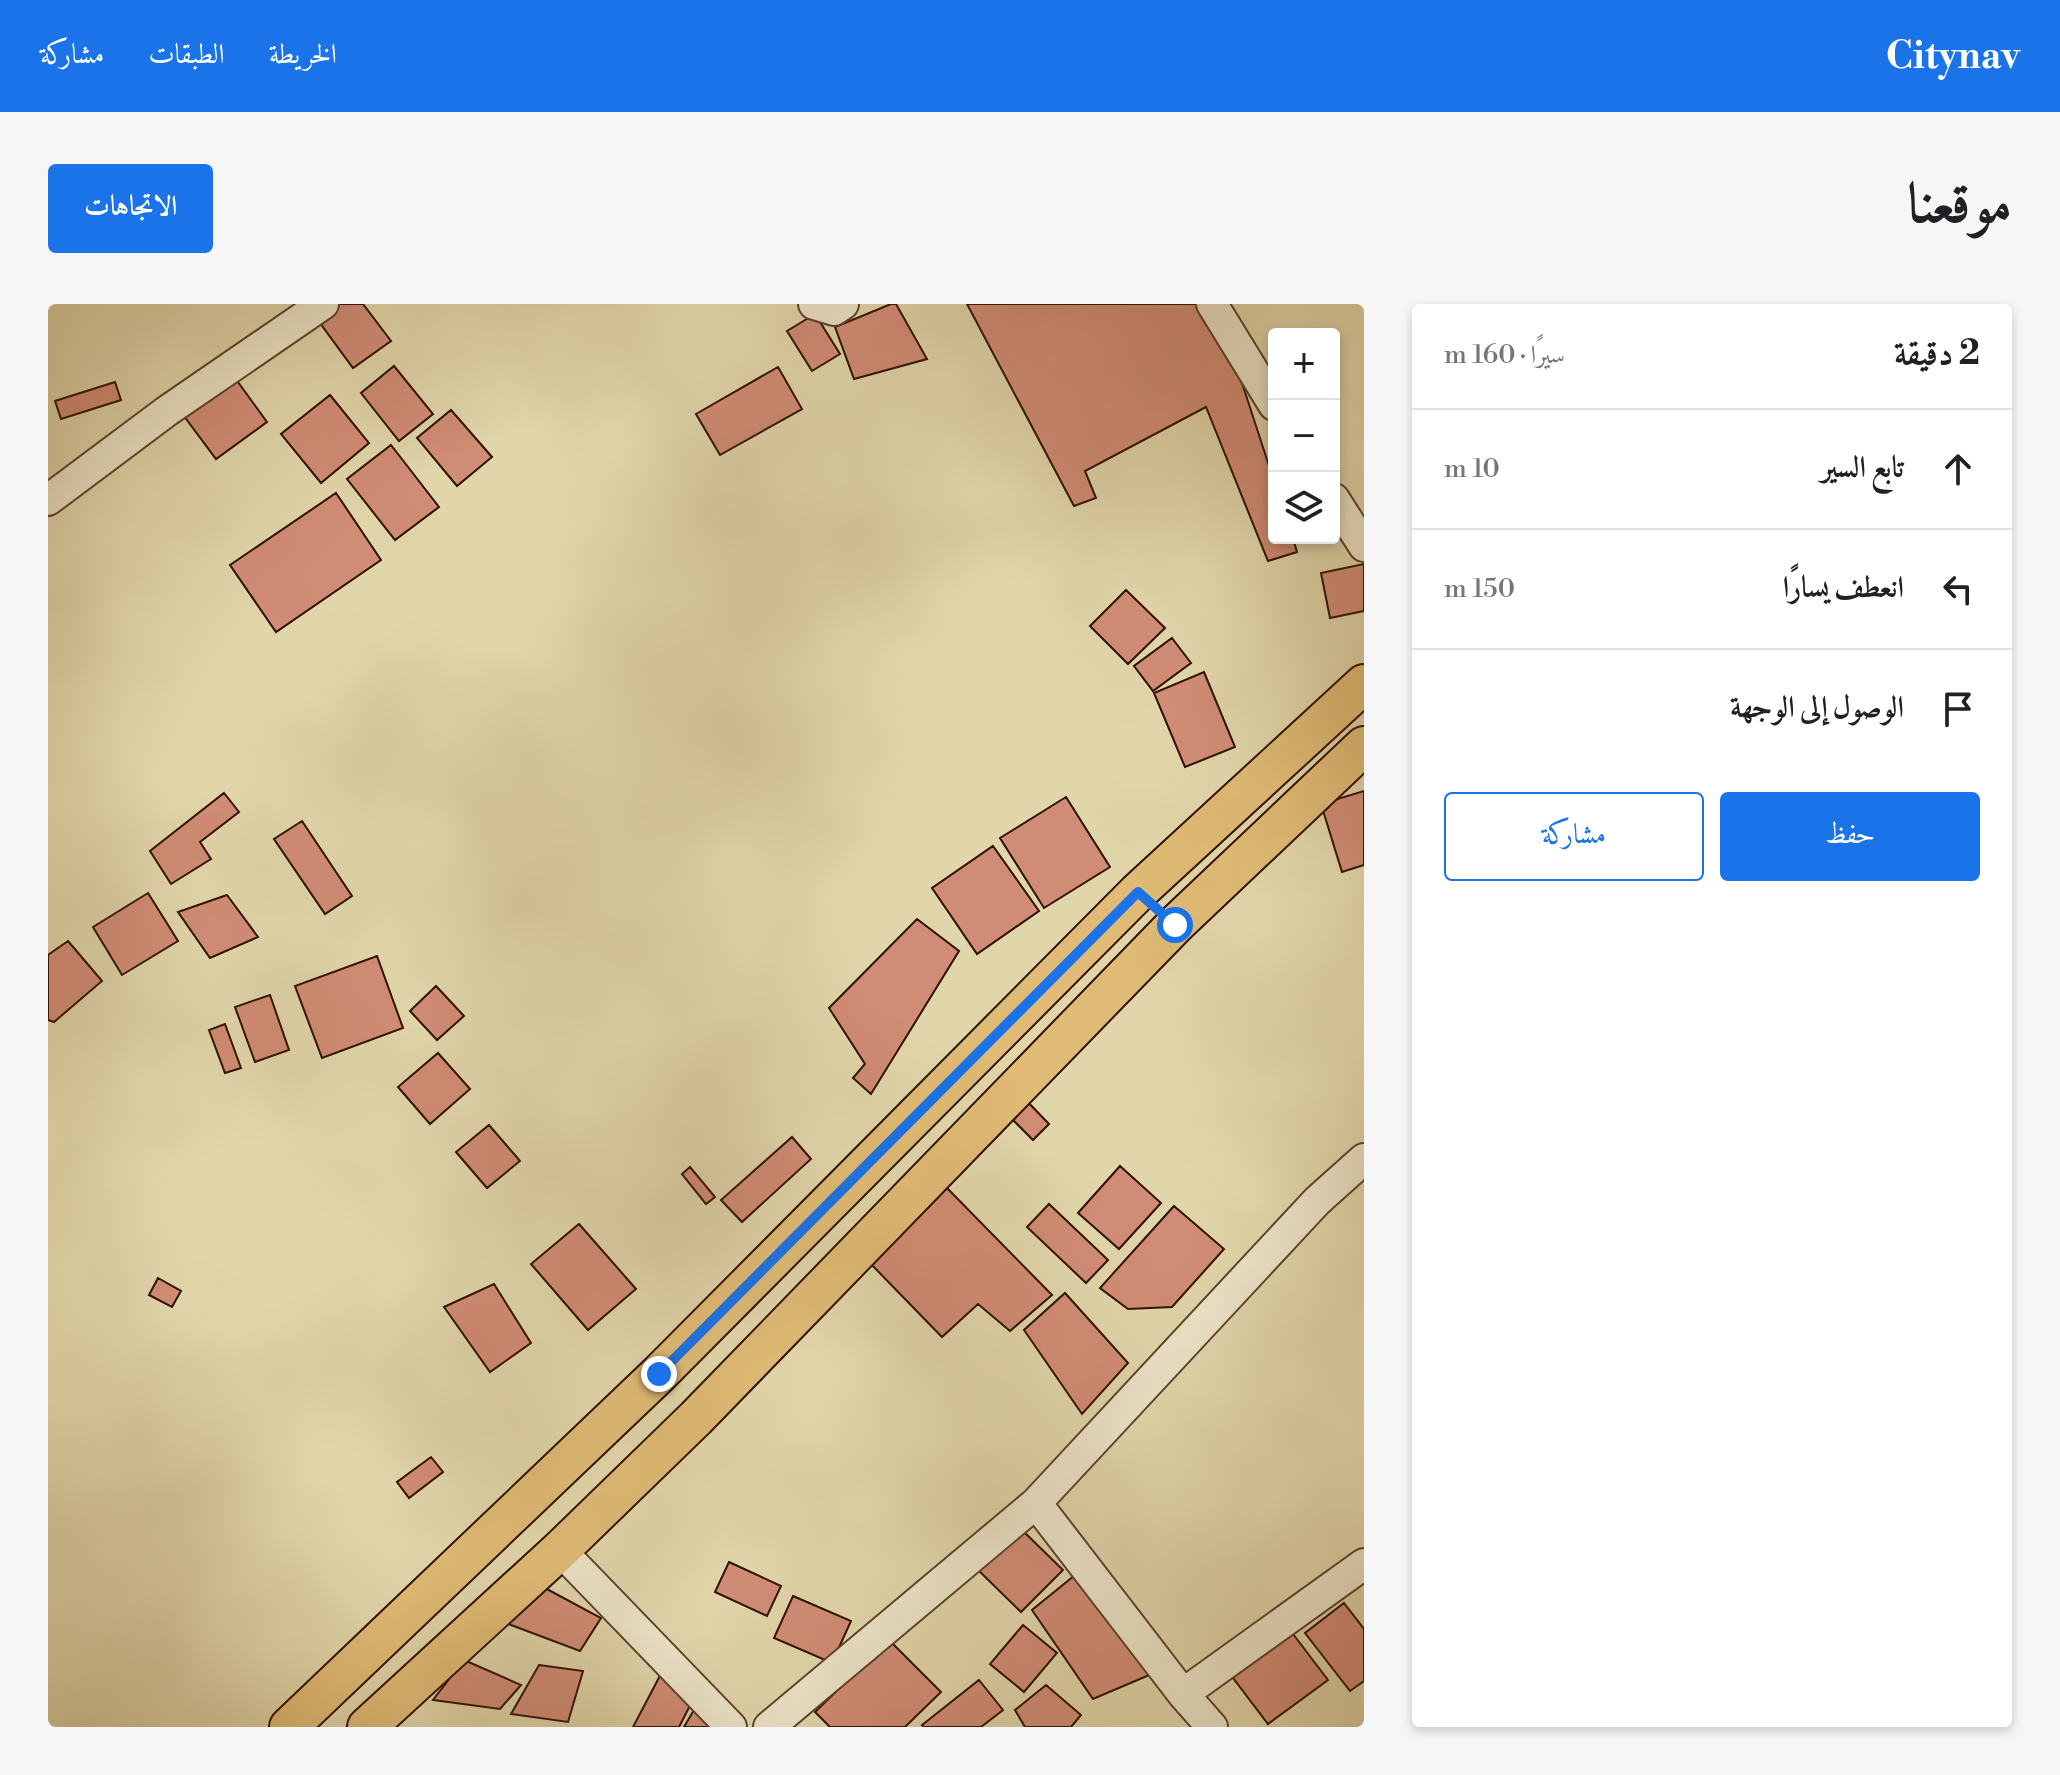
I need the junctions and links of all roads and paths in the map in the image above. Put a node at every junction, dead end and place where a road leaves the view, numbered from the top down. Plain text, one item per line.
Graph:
1 (323, 304) edge
2 (814, 304) edge
3 (843, 304) edge
4 (1212, 304) edge
5 (1271, 400) edge
6 (48, 500) edge
7 (1340, 508) edge
8 (1364, 546) edge
9 (1364, 684) edge
10 (1364, 746) edge
11 (1138, 892) junction
12 (1175, 925) junction
13 (1364, 1159) edge
14 (659, 1374) junction
15 (696, 1418) junction
16 (1036, 1503) junction
17 (560, 1550) junction
18 (1364, 1564) edge
19 (1183, 1694) junction
20 (289, 1727) edge
21 (367, 1727) edge
22 (731, 1727) edge
23 (769, 1727) edge
24 (1212, 1727) edge

1 - 6 street
2 - 3 street
4 - 5 street
7 - 8 street
9 - 11 main road
10 - 12 main road
11 - 12 main road
11 - 14 main road
12 - 15 main road
13 - 16 street
14 - 15 main road
14 - 20 main road
15 - 17 main road
16 - 19 street
16 - 23 street
17 - 21 main road
17 - 22 street
18 - 19 street
19 - 24 street

